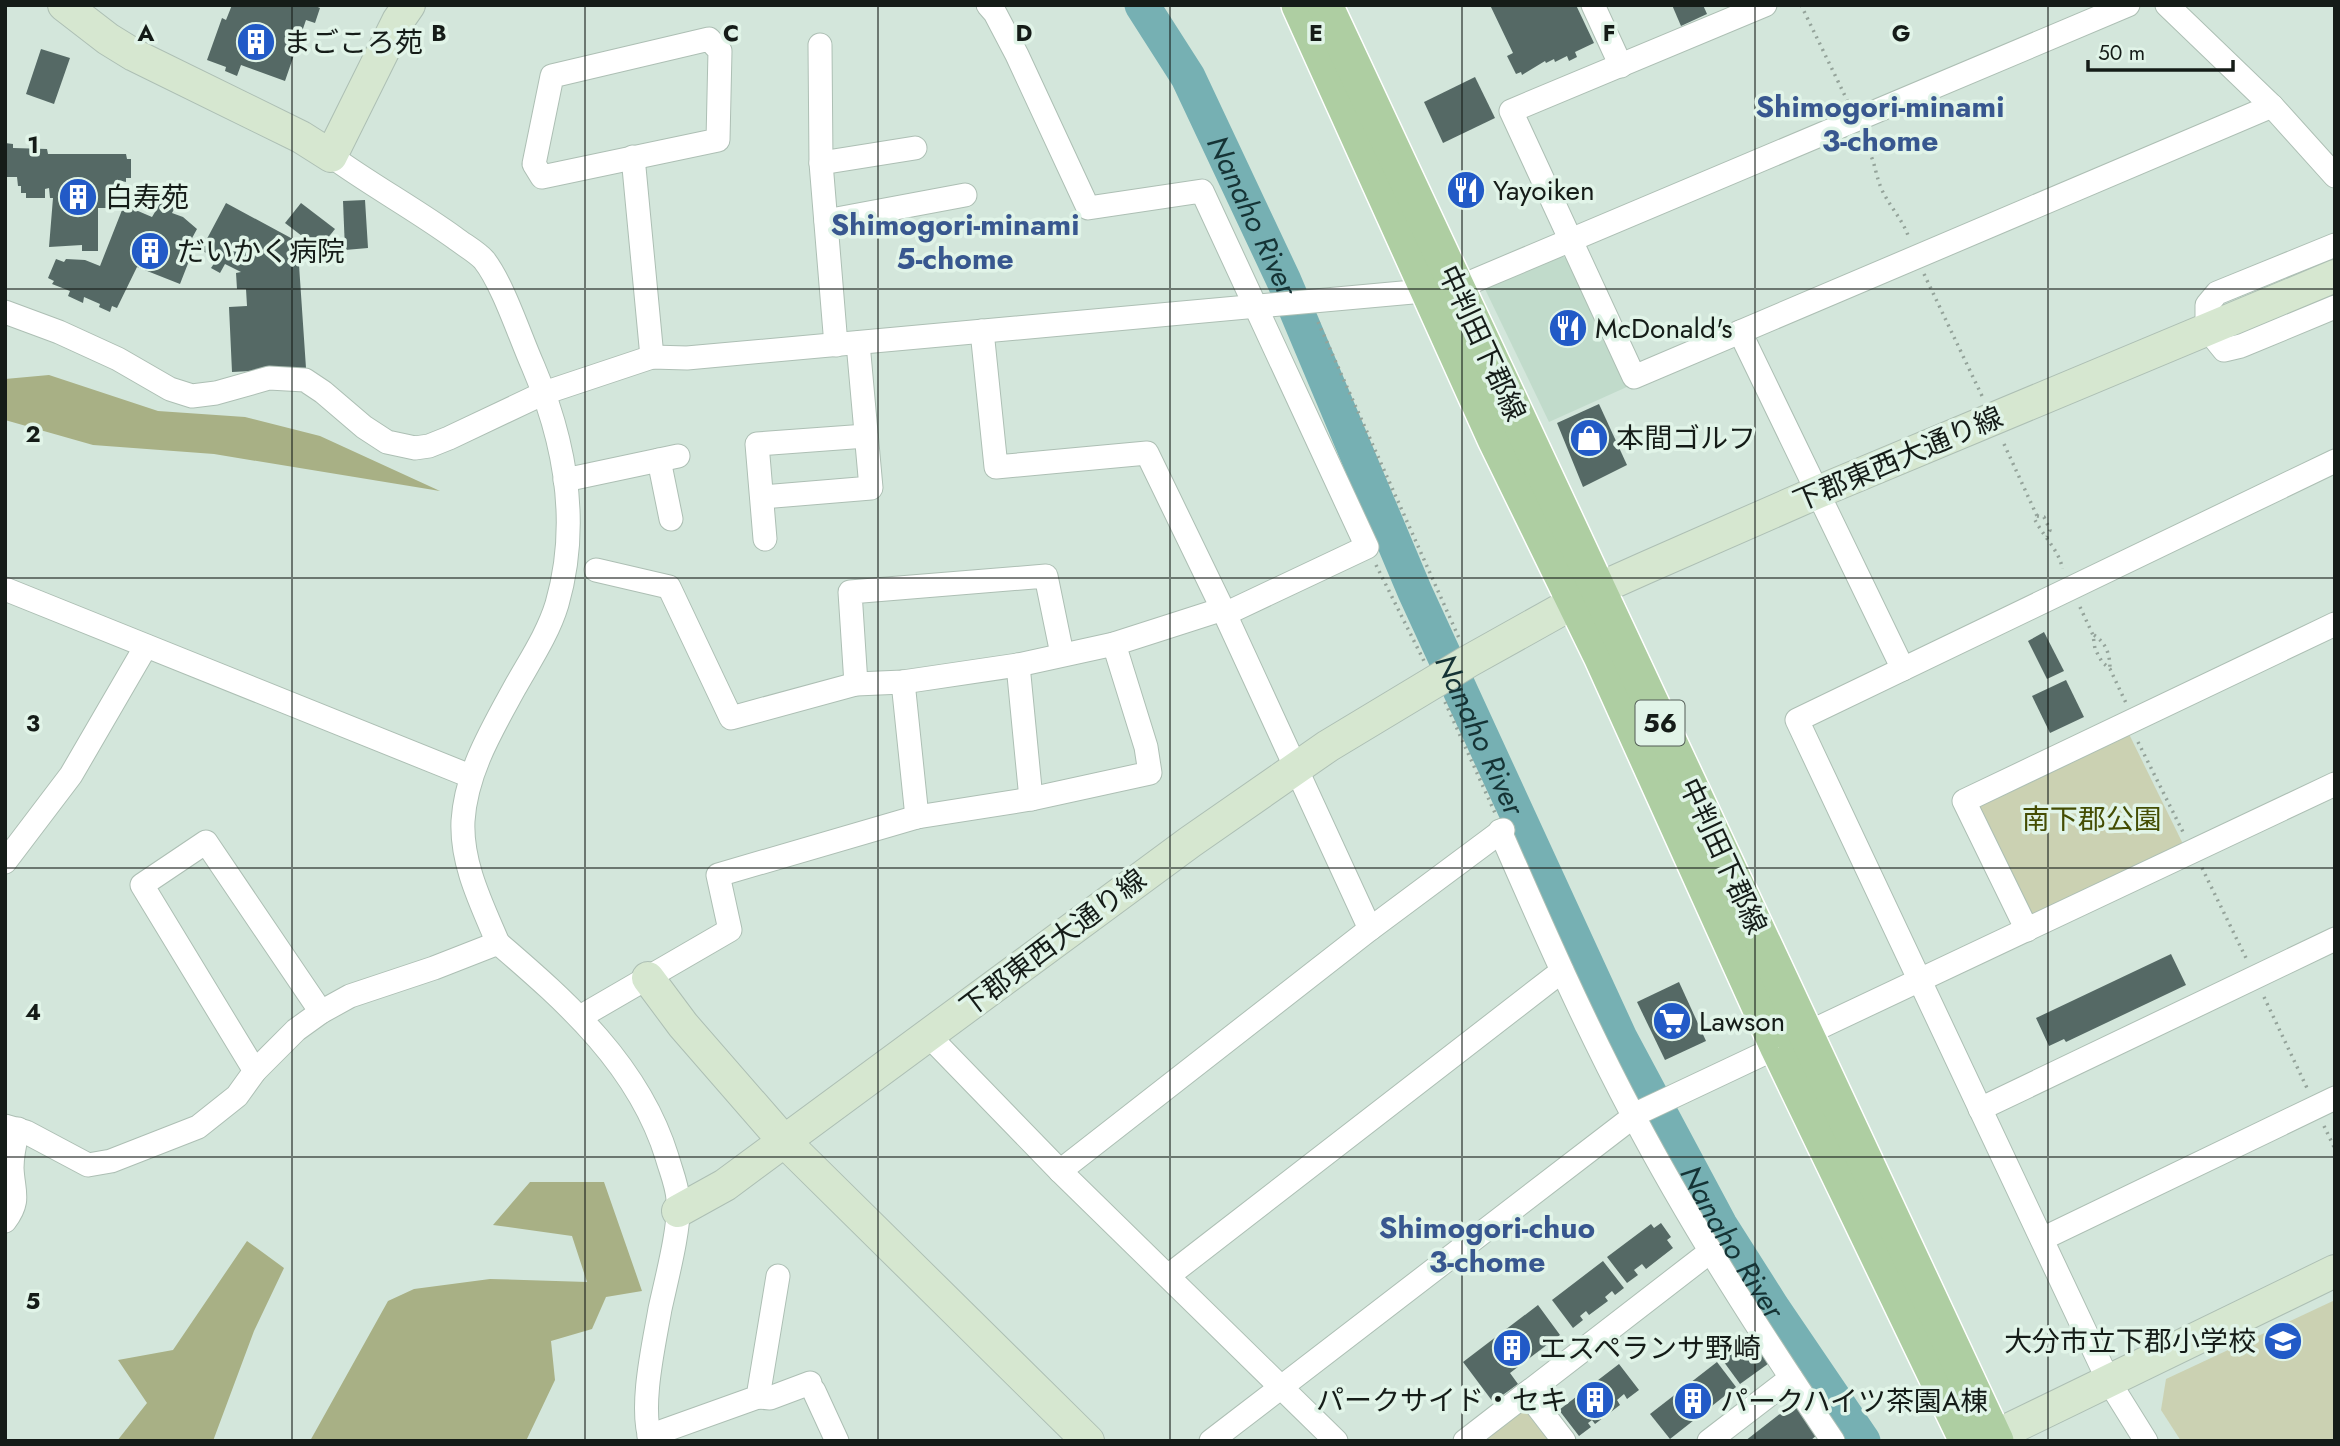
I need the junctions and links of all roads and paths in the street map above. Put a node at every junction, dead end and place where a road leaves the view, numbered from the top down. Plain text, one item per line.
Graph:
1 (64, 5) edge
2 (409, 5) edge
3 (988, 5) edge
4 (1593, 5) edge
5 (1765, 5) edge
6 (1801, 5) edge
7 (2128, 5) edge
8 (2167, 5) edge
9 (1322, 11) edge
10 (820, 45) dead end
11 (1621, 66) junction
12 (1849, 105) dead end
13 (2272, 106) junction
14 (1856, 131) dead end
15 (915, 148) dead end
16 (331, 156) junction
17 (633, 157) junction
18 (821, 163) junction
19 (2335, 176) edge
20 (965, 195) dead end
21 (826, 222) junction
22 (1909, 239) dead end
23 (1571, 240) junction
24 (2335, 245) edge
25 (1920, 266) dead end
26 (2335, 276) edge
27 (1443, 289) junction
28 (1307, 301) junction
29 (1262, 306) junction
30 (2335, 307) edge
31 (5, 312) edge
32 (2207, 329) junction
33 (982, 331) junction
34 (1740, 332) junction
35 (847, 344) junction
36 (652, 357) junction
37 (544, 393) junction
38 (1982, 396) dead end
39 (866, 436) junction
40 (2004, 444) dead end
41 (2335, 461) edge
42 (565, 480) junction
43 (1818, 492) junction
44 (762, 497) junction
45 (2038, 516) junction
46 (671, 519) dead end
47 (2046, 537) junction
48 (765, 539) dead end
49 (1367, 547) junction
50 (596, 570) dead end
51 (2064, 575) dead end
52 (5, 589) edge
53 (1586, 596) junction
54 (2077, 601) dead end
55 (1224, 611) junction
56 (2335, 624) edge
57 (2093, 635) junction
58 (1114, 644) junction
59 (146, 646) junction
60 (1465, 652) junction
61 (1062, 654) junction
62 (1018, 665) junction
63 (1903, 669) junction
64 (2110, 669) junction
65 (1434, 681) junction
66 (903, 682) junction
67 (856, 684) junction
68 (2130, 711) dead end
69 (2137, 740) dead end
70 (1296, 769) junction
71 (470, 776) junction
72 (2335, 784) edge
73 (1031, 799) junction
74 (917, 817) junction
75 (1501, 831) junction
76 (2188, 844) dead end
77 (2197, 856) dead end
78 (5, 862) edge
79 (1370, 929) junction
80 (2027, 930) junction
81 (2335, 939) edge
82 (498, 943) junction
83 (2252, 970) dead end
84 (1562, 971) junction
85 (648, 978) junction
86 (1919, 981) junction
87 (2259, 985) dead end
88 (321, 1012) junction
89 (580, 1017) junction
90 (929, 1035) junction
91 (1792, 1041) junction
92 (255, 1071) junction
93 (2323, 1099) edge
94 (1980, 1109) junction
95 (1636, 1114) junction
96 (2322, 1123) dead end
97 (11, 1127) edge
98 (784, 1141) junction
99 (2335, 1149) edge
100 (1060, 1171) junction
101 (678, 1212) junction
102 (5, 1222) edge
103 (2042, 1239) junction
104 (1712, 1251) junction
105 (2335, 1271) edge
106 (778, 1276) dead end
107 (1168, 1276) junction
108 (1791, 1378) junction
109 (2108, 1380) junction
110 (1281, 1387) junction
111 (1528, 1393) junction
112 (758, 1397) junction
113 (650, 1439) edge
114 (1985, 1439) edge
115 (837, 1441) edge
116 (1088, 1441) edge
117 (1211, 1441) edge
118 (1336, 1441) edge
119 (1465, 1441) edge
120 (1564, 1441) edge
121 (1709, 1441) edge
122 (1833, 1441) edge
123 (2146, 1441) edge

1 - 16 street
2 - 16 street
3 - 29 street
4 - 11 street
5 - 11 street
6 - 12 path
7 - 23 street
8 - 13 street
9 - 27 main road, 中判田下郡線 / 56
10 - 18 street
11 - 23 street
13 - 19 street
13 - 34 street
14 - 22 path
15 - 18 street
16 - 37 street
17 - 17 street
17 - 36 street
18 - 21 street
20 - 21 street
21 - 35 street
23 - 27 street
23 - 34 street
24 - 32 street
25 - 38 path
26 - 32 street, 下郡東西大通り線
27 - 28 street
27 - 53 main road, 中判田下郡線 / 56
28 - 29 street
28 - 60 path
29 - 33 street
29 - 49 street
30 - 32 street
31 - 37 street
32 - 43 street, 下郡東西大通り線
33 - 35 street
33 - 55 street
34 - 43 street
35 - 36 street
35 - 39 street
36 - 37 street
37 - 42 street
39 - 44 street
39 - 44 street
40 - 45 path
41 - 63 street
42 - 46 street
42 - 71 street
43 - 53 street, 下郡東西大通り線
43 - 63 street
44 - 48 street
45 - 47 path
45 - 47 path
47 - 51 path
49 - 55 street
49 - 65 path
50 - 67 street
52 - 59 street
53 - 60 street, 下郡東西大通り線
53 - 91 main road, 中判田下郡線 / 56
54 - 57 path
55 - 58 street
55 - 70 street
56 - 80 street
57 - 64 path
57 - 64 path
58 - 61 street
58 - 73 street
59 - 71 street
59 - 78 street
60 - 65 street, 下郡東西大通り線
61 - 62 street
61 - 67 street
62 - 66 street
62 - 73 street
63 - 86 street
64 - 68 path
65 - 70 street, 下郡東西大通り線
65 - 75 path
66 - 67 street
66 - 74 street
69 - 76 path
70 - 79 street
70 - 90 street, 下郡東西大通り線
71 - 82 street
72 - 80 street
73 - 74 street
74 - 85 street
75 - 79 street
75 - 84 street
77 - 83 path
79 - 100 street
80 - 86 street
81 - 94 street
82 - 88 street
82 - 89 street
84 - 95 street
84 - 107 street
85 - 89 street
85 - 98 street
86 - 91 street
86 - 94 street
87 - 93 path
88 - 92 street
88 - 92 street
89 - 101 street
90 - 98 street, 下郡東西大通り線
90 - 100 street
91 - 95 street
91 - 114 main road, 中判田下郡線 / 56
92 - 97 street
93 - 103 street
94 - 103 street
95 - 104 street
95 - 110 street
96 - 99 path
97 - 102 street
98 - 101 street, 下郡東西大通り線
98 - 116 street
100 - 107 street
101 - 113 street
103 - 109 street
104 - 108 street
104 - 111 street
105 - 109 street
106 - 112 street
107 - 110 street
108 - 121 street
108 - 122 street
109 - 114 street
109 - 123 street
110 - 117 street
110 - 118 street
111 - 119 street
111 - 120 street
112 - 113 street
112 - 115 street

